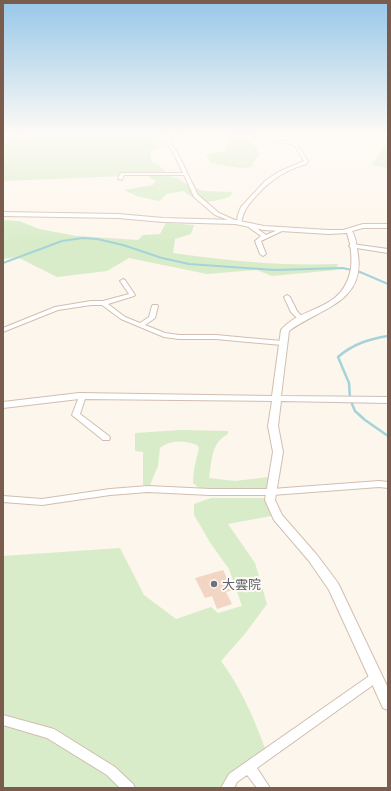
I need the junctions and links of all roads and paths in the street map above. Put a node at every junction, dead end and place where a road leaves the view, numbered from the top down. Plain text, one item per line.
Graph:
1 (184, 171) edge
2 (285, 171) edge
3 (186, 174) junction
4 (120, 179) dead end
5 (3, 214) edge
6 (237, 223) junction
7 (249, 225) junction
8 (388, 226) edge
9 (282, 230) junction
10 (348, 230) junction
11 (264, 236) junction
12 (352, 246) junction
13 (388, 251) edge
14 (263, 254) dead end
15 (123, 281) dead end
16 (287, 297) dead end
17 (103, 303) junction
18 (154, 306) dead end
19 (301, 319) junction
20 (140, 325) junction
21 (3, 330) edge
22 (282, 343) junction
23 (82, 396) junction
24 (276, 399) junction
25 (388, 400) edge
26 (3, 405) edge
27 (106, 438) dead end
28 (388, 485) edge
29 (272, 492) junction
30 (3, 499) edge
31 (376, 677) junction
32 (388, 703) edge
33 (3, 720) edge
34 (249, 767) junction
35 (129, 788) edge
36 (228, 788) edge
37 (264, 788) edge

1 - 3 street
2 - 6 street
3 - 4 street
3 - 6 street
5 - 6 street
6 - 7 street
7 - 9 street
7 - 11 street
8 - 10 street
9 - 10 street
9 - 11 street
10 - 12 street
11 - 14 street
12 - 13 street
12 - 19 street
15 - 17 street
16 - 19 street
17 - 20 street
17 - 21 street
18 - 20 street
19 - 22 street
20 - 22 street
22 - 24 street
23 - 24 street
23 - 26 street
23 - 27 street
24 - 25 street
24 - 29 street
28 - 29 street
29 - 30 street
29 - 31 street
31 - 32 street
31 - 34 street
33 - 35 street
34 - 36 street
34 - 37 street

